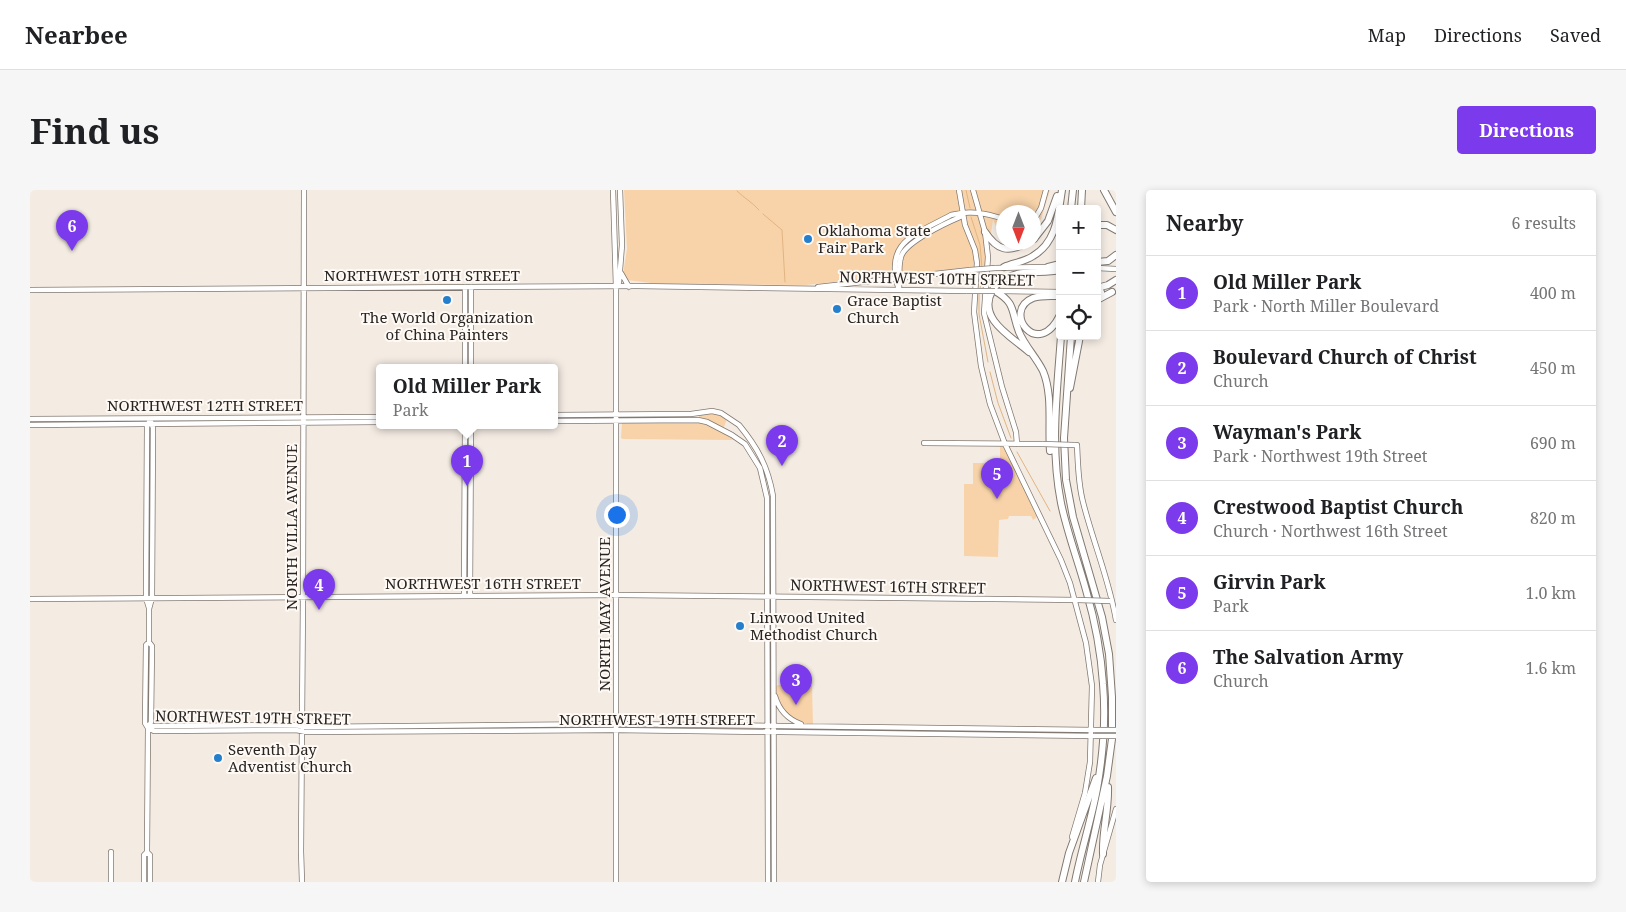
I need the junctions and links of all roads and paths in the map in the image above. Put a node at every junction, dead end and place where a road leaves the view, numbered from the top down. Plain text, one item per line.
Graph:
1 (304, 190) edge
2 (613, 190) edge
3 (620, 190) edge
4 (959, 190) edge
5 (973, 190) edge
6 (1046, 190) edge
7 (1060, 190) edge
8 (1073, 190) edge
9 (1082, 190) edge
10 (1104, 190) edge
11 (960, 200) junction
12 (1071, 205) edge
13 (1081, 205) edge
14 (1041, 208) edge
15 (1115, 209) edge
16 (979, 212) junction
17 (962, 213) junction
18 (991, 215) junction
19 (952, 217) junction
20 (996, 217) edge
21 (982, 223) junction
22 (965, 225) junction
23 (1101, 225) edge
24 (1041, 230) edge
25 (1116, 230) edge
26 (985, 232) junction
27 (616, 245) junction
28 (622, 246) junction
29 (996, 246) edge
30 (1116, 255) edge
31 (1101, 262) edge
32 (1004, 267) junction
33 (1048, 267) joint
34 (1056, 267) edge
35 (1056, 267) edge
36 (1101, 268) edge
37 (1116, 269) edge
38 (620, 272) junction
39 (898, 278) junction
40 (1116, 280) edge
41 (465, 287) junction
42 (471, 287) junction
43 (616, 287) junction
44 (629, 287) junction
45 (814, 288) junction
46 (304, 289) junction
47 (1101, 289) edge
48 (30, 290) edge
49 (899, 290) junction
50 (1101, 291) edge
51 (998, 292) junction
52 (1114, 292) edge
53 (1056, 294) edge
54 (1056, 294) edge
55 (1101, 298) edge
56 (1056, 322) edge
57 (1061, 340) edge
58 (1071, 340) edge
59 (1079, 340) edge
60 (465, 364) edge
61 (471, 364) edge
62 (1040, 365) junction
63 (1065, 406) junction
64 (616, 414) junction
65 (558, 415) edge
66 (376, 417) edge
67 (150, 418) junction
68 (30, 419) edge
69 (304, 420) junction
70 (616, 420) junction
71 (558, 421) edge
72 (376, 422) edge
73 (150, 424) junction
74 (30, 425) edge
75 (464, 429) edge
76 (470, 429) edge
77 (924, 443) dead end
78 (1005, 444) junction
79 (1014, 444) junction
80 (1057, 479) junction
81 (616, 595) junction
82 (464, 596) junction
83 (470, 596) junction
84 (303, 597) junction
85 (767, 597) junction
86 (774, 597) junction
87 (149, 598) junction
88 (30, 599) edge
89 (1077, 600) junction
90 (1113, 601) edge
91 (1116, 620) edge
92 (774, 692) junction
93 (616, 724) junction
94 (767, 726) junction
95 (774, 726) junction
96 (807, 726) junction
97 (148, 728) junction
98 (302, 729) junction
99 (616, 730) junction
100 (1094, 730) junction
101 (1116, 730) edge
102 (768, 732) junction
103 (773, 732) junction
104 (1093, 736) junction
105 (1116, 736) edge
106 (1101, 765) junction
107 (1107, 776) junction
108 (1116, 809) edge
109 (111, 852) dead end
110 (147, 852) junction
111 (1103, 854) junction
112 (111, 882) edge
113 (144, 882) edge
114 (150, 882) edge
115 (301, 882) edge
116 (616, 882) edge
117 (768, 882) edge
118 (774, 882) edge
119 (1062, 882) edge
120 (1075, 882) edge
121 (1084, 882) edge
122 (1098, 882) edge

1 - 46 street, NORTH VILLA AVENUE
2 - 27 street, NORTH MAY AVENUE
3 - 28 street, NORTH MAY AVENUE
4 - 11 street
5 - 16 street
6 - 14 street
7 - 24 highway
7 - 32 highway
8 - 12 highway
9 - 13 highway
10 - 15 highway
11 - 17 street
11 - 19 street
16 - 17 street
16 - 18 street
16 - 21 street
17 - 19 street
17 - 22 street
18 - 20 street
18 - 21 street
19 - 22 street
19 - 39 street
21 - 26 street
22 - 78 street
23 - 25 highway
26 - 29 highway
26 - 79 street
27 - 28 street
27 - 43 street, NORTH MAY AVENUE
28 - 38 street, NORTH MAY AVENUE
30 - 31 highway
32 - 33 street, NORTHWEST 10TH STREET
32 - 39 street, NORTHWEST 10TH STREET, bridge
33 - 34 highway
35 - 62 highway
36 - 37 street
38 - 43 street, NORTH MAY AVENUE
38 - 44 street
39 - 45 street, NORTHWEST 10TH STREET
39 - 49 street
40 - 47 highway
41 - 42 street, NORTHWEST 10TH STREET
41 - 46 street, NORTHWEST 10TH STREET
41 - 60 street
42 - 43 street, NORTHWEST 10TH STREET
42 - 61 street
43 - 44 street, NORTHWEST 10TH STREET
43 - 64 street, NORTH MAY AVENUE
44 - 45 street, NORTHWEST 10TH STREET
45 - 49 street, NORTHWEST 10TH STREET
46 - 48 street, NORTHWEST 10TH STREET
46 - 69 street, NORTH VILLA AVENUE
49 - 51 street, NORTHWEST 10TH STREET, bridge
50 - 52 street
51 - 53 street, NORTHWEST 10TH STREET
51 - 62 highway
52 - 55 highway
54 - 56 highway
57 - 80 highway
58 - 63 highway
59 - 63 highway
62 - 80 highway
63 - 107 highway
64 - 65 street
64 - 70 street, NORTH MAY AVENUE
64 - 86 street
66 - 69 street, NORTHWEST 12TH STREET
67 - 68 street, NORTHWEST 12TH STREET
67 - 69 street, NORTHWEST 12TH STREET
67 - 73 street
69 - 72 street, NORTHWEST 12TH STREET
69 - 73 street, NORTHWEST 12TH STREET
69 - 84 street, NORTH VILLA AVENUE
70 - 71 street
70 - 81 street, NORTH MAY AVENUE
70 - 85 street
73 - 74 street, NORTHWEST 12TH STREET
73 - 87 street
75 - 82 street
76 - 83 street
77 - 78 street
78 - 79 street
78 - 89 street
79 - 90 street, bridge
80 - 106 highway
81 - 83 street, NORTHWEST 16TH STREET
81 - 85 street, NORTHWEST 16TH STREET
81 - 93 street, NORTH MAY AVENUE
82 - 83 street, NORTHWEST 16TH STREET
82 - 84 street, NORTHWEST 16TH STREET
84 - 87 street, NORTHWEST 16TH STREET
84 - 98 street, NORTH VILLA AVENUE
85 - 86 street, NORTHWEST 16TH STREET
85 - 94 street
86 - 89 street, NORTHWEST 16TH STREET
86 - 92 street
87 - 88 street, NORTHWEST 16TH STREET
87 - 97 street
89 - 90 street, NORTHWEST 16TH STREET, bridge
89 - 100 street
90 - 91 street
92 - 95 street
92 - 96 street
93 - 94 street, NORTHWEST 19TH STREET
93 - 98 street, NORTHWEST 19TH STREET
93 - 99 street, NORTH MAY AVENUE
94 - 95 street, NORTHWEST 19TH STREET
94 - 102 street
95 - 96 street, NORTHWEST 19TH STREET
95 - 103 street
96 - 100 street, NORTHWEST 19TH STREET
97 - 98 street, NORTHWEST 19TH STREET
97 - 110 street
98 - 99 street, NORTHWEST 19TH STREET
98 - 115 street, NORTH VILLA AVENUE
99 - 102 street, NORTHWEST 19TH STREET
99 - 116 street, NORTH MAY AVENUE
100 - 101 street, NORTHWEST 19TH STREET, bridge
100 - 104 street
102 - 103 street, NORTHWEST 19TH STREET
102 - 117 street
103 - 104 street, NORTHWEST 19TH STREET
103 - 118 street
104 - 105 street, NORTHWEST 19TH STREET, bridge
104 - 119 street
106 - 119 highway
106 - 120 highway
107 - 111 highway
107 - 121 highway
108 - 111 street
109 - 112 street
110 - 113 street
110 - 114 street
111 - 122 street

